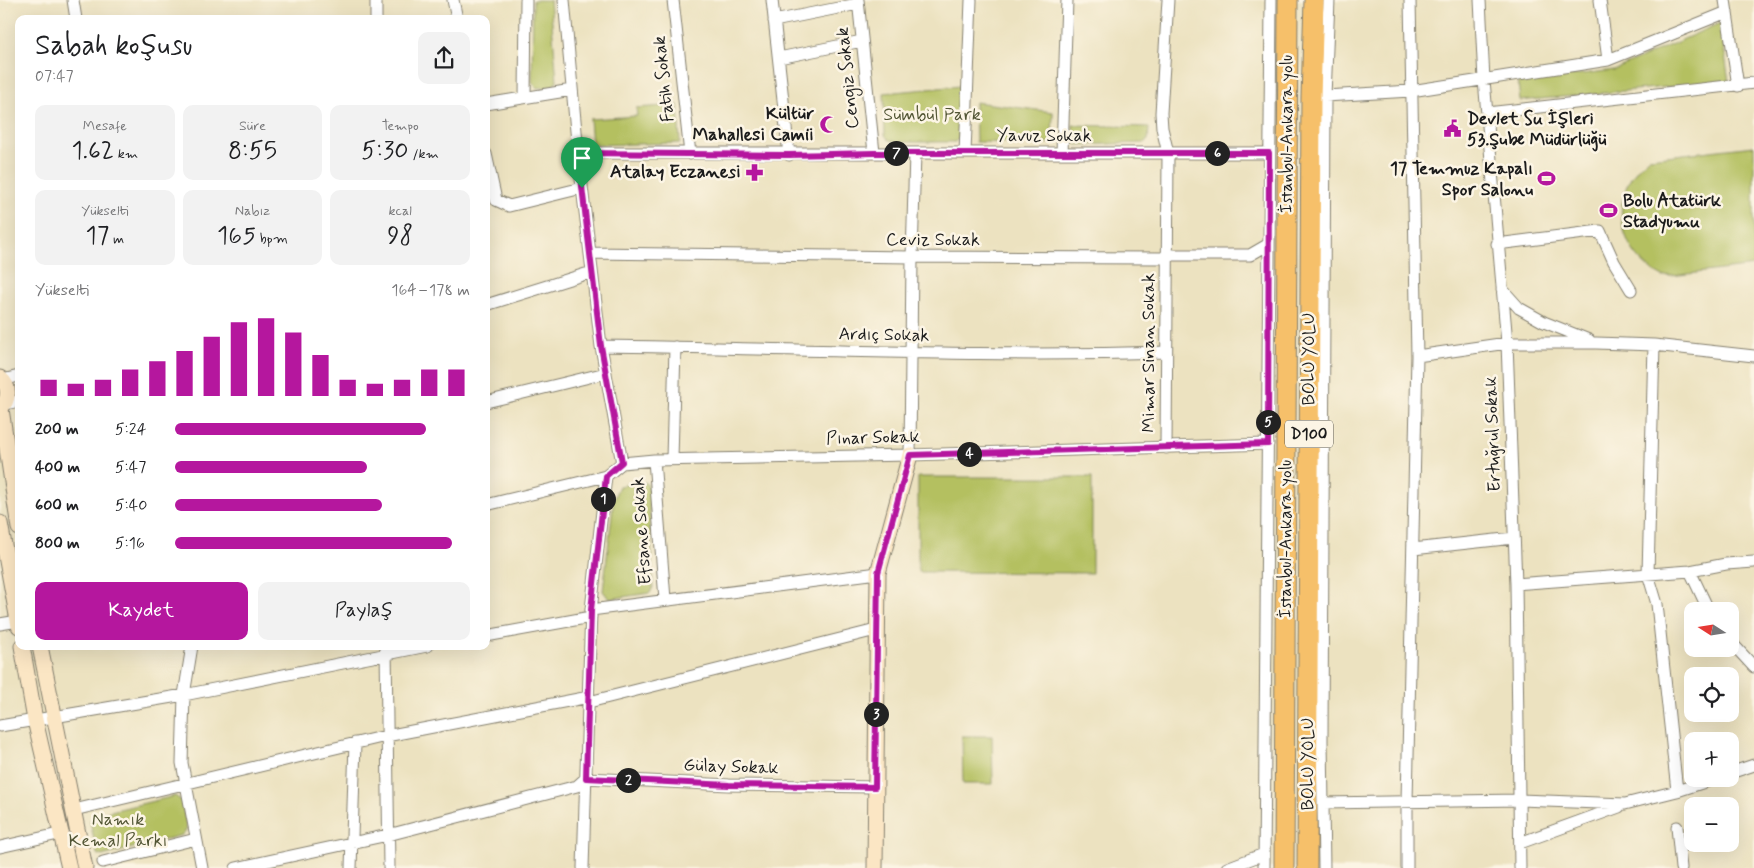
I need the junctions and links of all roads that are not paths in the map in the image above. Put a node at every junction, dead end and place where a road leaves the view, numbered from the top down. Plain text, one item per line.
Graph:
1 (73, 0) edge
2 (376, 0) edge
3 (453, 0) edge
4 (526, 0) edge
5 (564, 0) edge
6 (673, 0) edge
7 (772, 0) edge
8 (971, 0) edge
9 (1067, 0) edge
10 (1168, 0) edge
11 (1271, 0) edge
12 (1288, 0) edge
13 (1314, 0) edge
14 (1329, 0) edge
15 (1410, 0) edge
16 (1480, 0) edge
17 (1600, 0) edge
18 (858, 2) edge
19 (1726, 6) edge
20 (75, 15) edge
21 (376, 15) edge
22 (456, 15) edge
23 (774, 21) junction
24 (862, 41) junction
25 (779, 58) junction
26 (1608, 60) junction
27 (1484, 80) junction
28 (1754, 83) edge
29 (1738, 86) junction
30 (572, 90) junction
31 (1411, 91) junction
32 (526, 96) junction
33 (1325, 96) junction
34 (490, 103) edge
35 (1487, 113) junction
36 (578, 153) junction
37 (874, 153) junction
38 (915, 153) junction
39 (965, 153) junction
40 (1062, 153) junction
41 (1168, 153) junction
42 (1269, 153) junction
43 (690, 154) junction
44 (789, 155) junction
45 (490, 172) edge
46 (582, 188) junction
47 (1269, 244) junction
48 (1498, 244) junction
49 (590, 253) junction
50 (1166, 256) junction
51 (912, 258) junction
52 (592, 272) junction
53 (1502, 289) junction
54 (1631, 290) dead end
55 (490, 304) edge
56 (1508, 343) junction
57 (1596, 343) junction
58 (1654, 344) junction
59 (601, 346) junction
60 (675, 347) junction
61 (1166, 352) junction
62 (911, 353) junction
63 (1417, 356) junction
64 (1754, 356) edge
65 (606, 373) junction
66 (15, 377) edge
67 (1, 379) edge
68 (490, 401) edge
69 (6, 406) edge
70 (1268, 444) junction
71 (1166, 448) junction
72 (910, 455) junction
73 (672, 459) junction
74 (654, 460) junction
75 (622, 462) junction
76 (606, 476) junction
77 (15, 488) edge
78 (490, 504) edge
79 (0, 524) edge
80 (1514, 538) junction
81 (1413, 549) junction
82 (1754, 562) edge
83 (1690, 572) junction
84 (878, 573) junction
85 (1648, 574) junction
86 (1516, 584) junction
87 (665, 599) junction
88 (1704, 602) edge
89 (15, 607) edge
90 (591, 613) junction
91 (0, 624) edge
92 (15, 624) edge
93 (876, 630) junction
94 (490, 635) edge
95 (23, 650) edge
96 (41, 650) edge
97 (191, 650) edge
98 (386, 650) edge
99 (1739, 651) edge
100 (1754, 667) edge
101 (184, 695) junction
102 (589, 700) junction
103 (54, 717) junction
104 (35, 720) junction
105 (0, 726) edge
106 (386, 736) junction
107 (355, 743) junction
108 (1754, 765) edge
109 (1739, 770) edge
110 (586, 778) junction
111 (185, 784) junction
112 (875, 787) junction
113 (1689, 787) edge
114 (1677, 791) junction
115 (1520, 800) junction
116 (1407, 801) junction
117 (1323, 803) junction
118 (1625, 804) junction
119 (74, 810) junction
120 (1677, 827) dead end
121 (63, 834) junction
122 (388, 835) junction
123 (196, 839) junction
124 (352, 843) junction
125 (1520, 843) junction
126 (0, 847) edge
127 (1264, 854) junction
128 (103, 862) dead end
129 (70, 868) edge
130 (85, 868) edge
131 (202, 868) edge
132 (236, 868) edge
133 (351, 868) edge
134 (389, 868) edge
135 (583, 868) edge
136 (875, 868) edge
137 (1227, 868) edge
138 (1264, 868) edge
139 (1284, 868) edge
140 (1307, 868) edge
141 (1324, 868) edge
142 (1407, 868) edge
143 (1520, 868) edge
144 (1681, 868) edge

1 - 20 street
2 - 21 street
3 - 22 street
4 - 32 street
5 - 30 street
6 - 43 street, Fatih Sokak
7 - 23 street
8 - 39 street
9 - 40 street
10 - 41 street, Mimar Sinan Sokak
11 - 42 street
12 - 139 highway, İstanbul-Ankara yolu / D100
13 - 140 highway, BOLU YOLU / D100
14 - 33 street
15 - 31 street
16 - 27 street, Ertuğrul Sokak
17 - 26 street
18 - 23 street
18 - 24 street, Cengiz Sokak
19 - 26 street
19 - 29 street
23 - 25 street
24 - 25 street
24 - 37 street, Cengiz Sokak
25 - 44 street
26 - 27 street
27 - 31 street
27 - 35 street, Ertuğrul Sokak
28 - 29 street
29 - 35 street
30 - 32 street
30 - 36 street
31 - 33 street
31 - 63 street
32 - 34 street
33 - 117 street
35 - 48 street, Ertuğrul Sokak
36 - 43 street, Yavuz Sokak
36 - 46 street
37 - 38 street, Yavuz Sokak
37 - 44 street, Yavuz Sokak
38 - 39 street, Yavuz Sokak
38 - 51 street
39 - 40 street, Yavuz Sokak
40 - 41 street, Yavuz Sokak
41 - 42 street, Yavuz Sokak
41 - 50 street, Mimar Sinan Sokak
42 - 47 street
43 - 44 street, Yavuz Sokak
45 - 46 street
46 - 49 street
47 - 50 street, Ceviz Sokak
47 - 70 street
48 - 53 street, Ertuğrul Sokak
48 - 54 street
49 - 51 street, Ceviz Sokak
49 - 52 street
50 - 51 street, Ceviz Sokak
50 - 61 street, Mimar Sinan Sokak
51 - 62 street
52 - 55 street
52 - 59 street
53 - 56 street, Ertuğrul Sokak
53 - 57 street
56 - 57 street
56 - 63 street
56 - 80 street, Ertuğrul Sokak
57 - 58 street
58 - 64 street
58 - 85 street
59 - 60 street, Ardıç Sokak
59 - 65 street
60 - 62 street, Ardıç Sokak
60 - 73 street
61 - 62 street, Ardıç Sokak
61 - 71 street, Mimar Sinan Sokak
62 - 72 street
63 - 81 street
65 - 68 street
65 - 75 street
66 - 67 street
67 - 69 main road
69 - 77 main road
70 - 71 street, Pınar Sokak
70 - 127 street
71 - 72 street, Pınar Sokak
72 - 73 street, Pınar Sokak
72 - 84 main road
73 - 74 street, Pınar Sokak
74 - 75 street, Pınar Sokak
74 - 87 street, Efsane Sokak
75 - 76 street
76 - 78 street
76 - 90 street
79 - 89 main road
80 - 81 street
80 - 86 street, Ertuğrul Sokak
81 - 116 street
82 - 83 street
83 - 85 street
83 - 88 street
84 - 87 street
84 - 93 main road
85 - 86 street
85 - 114 street
86 - 115 street, Ertuğrul Sokak
87 - 90 street
90 - 94 street
90 - 102 street
91 - 92 street
93 - 102 street
93 - 112 main road
95 - 104 main road
96 - 103 main road
97 - 101 street
98 - 101 street
98 - 106 street
99 - 100 street
101 - 103 street
101 - 111 street
102 - 106 street
102 - 110 street
103 - 104 street
103 - 119 main road
104 - 105 street
104 - 121 main road
106 - 107 street
106 - 122 street
107 - 111 street
107 - 124 street
108 - 109 street
110 - 112 street, Gülay Sokak
110 - 122 street
110 - 135 street
111 - 119 street
111 - 123 street
112 - 136 main road
113 - 114 street
114 - 118 street
115 - 116 street
115 - 118 street
115 - 125 street, Ertuğrul Sokak
116 - 117 street
116 - 142 street
117 - 141 street
118 - 125 street
119 - 130 main road
120 - 144 street
121 - 126 street
121 - 129 main road
122 - 124 street
122 - 134 street
123 - 128 street
123 - 131 street
124 - 132 street
124 - 133 street
125 - 143 street, Ertuğrul Sokak
127 - 137 street
127 - 138 street

